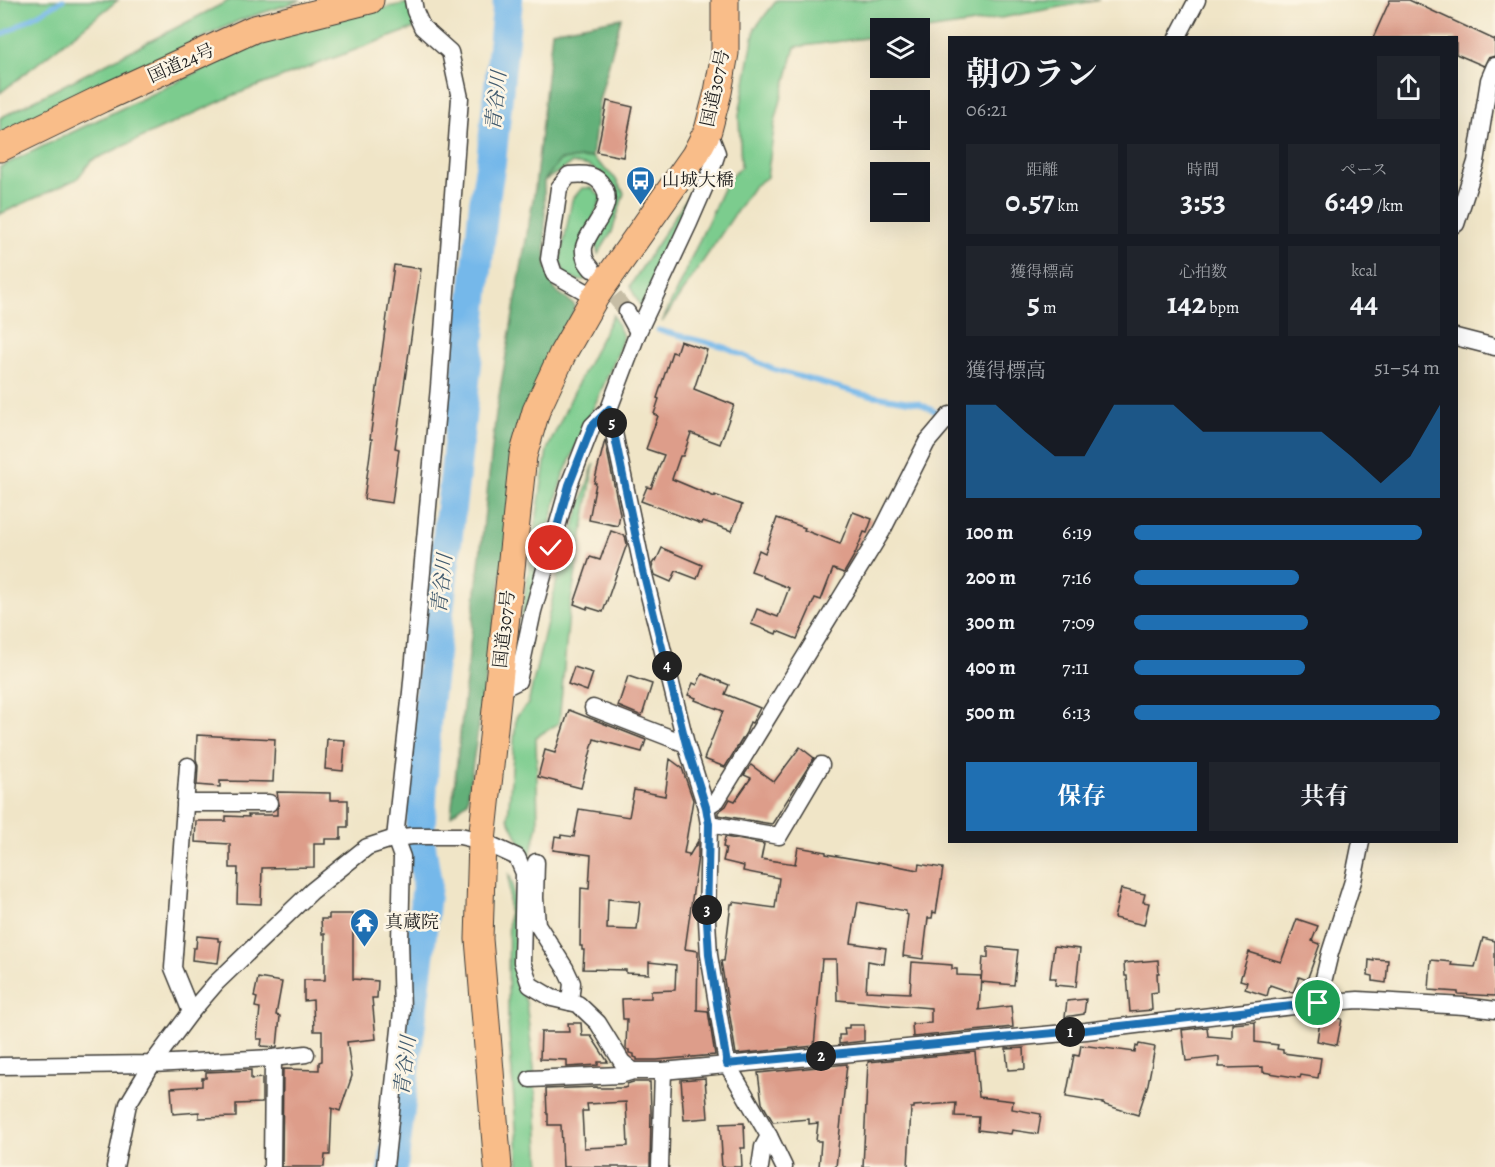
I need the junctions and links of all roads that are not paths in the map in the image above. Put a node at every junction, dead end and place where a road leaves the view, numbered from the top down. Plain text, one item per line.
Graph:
1 (370, 0) edge
2 (413, 0) edge
3 (725, 0) edge
4 (1197, 0) edge
5 (1179, 36) edge
6 (1495, 66) edge
7 (708, 130) junction
8 (0, 148) edge
9 (1458, 218) edge
10 (592, 269) tunnel mouth
11 (595, 297) junction
12 (627, 312) tunnel mouth
13 (638, 333) junction
14 (1458, 338) edge
15 (1495, 347) edge
16 (609, 409) junction
17 (948, 417) edge
18 (497, 694) junction
19 (593, 708) dead end
20 (686, 744) junction
21 (821, 765) dead end
22 (188, 766) dead end
23 (185, 803) junction
24 (269, 803) dead end
25 (706, 807) junction
26 (709, 824) junction
27 (395, 838) junction
28 (471, 839) junction
29 (1361, 843) edge
30 (536, 862) dead end
31 (570, 1002) junction
32 (1318, 1003) junction
33 (1495, 1010) edge
34 (191, 1012) junction
35 (306, 1054) dead end
36 (273, 1058) junction
37 (152, 1064) junction
38 (727, 1064) junction
39 (0, 1066) edge
40 (633, 1071) junction
41 (663, 1071) junction
42 (530, 1079) dead end
43 (769, 1136) junction
44 (115, 1167) edge
45 (272, 1167) edge
46 (385, 1167) edge
47 (498, 1167) edge
48 (660, 1167) edge
49 (760, 1167) edge
50 (784, 1167) edge

1 - 8 highway, 国道24号
2 - 27 street
3 - 7 highway, 国道307号
4 - 5 street
6 - 9 street
7 - 11 highway, 国道307号
7 - 13 street
10 - 11 street
11 - 18 highway, 国道307号
12 - 13 street
13 - 16 street
14 - 15 street
16 - 18 street
16 - 20 street
17 - 25 street
18 - 28 highway, 国道307号
19 - 20 street
20 - 25 street
21 - 26 street
22 - 23 street
23 - 24 street
23 - 34 street
25 - 26 street
26 - 38 street
27 - 28 street
27 - 34 street
27 - 46 street
28 - 31 street
28 - 47 highway, 国道307号
29 - 32 street
30 - 31 street
31 - 40 street
32 - 33 street
32 - 38 street
34 - 37 street
35 - 36 street
36 - 37 street
36 - 45 street
37 - 39 street
37 - 44 street
38 - 41 street
38 - 43 street
40 - 41 street
40 - 42 street
41 - 48 street
43 - 49 street
43 - 50 street

